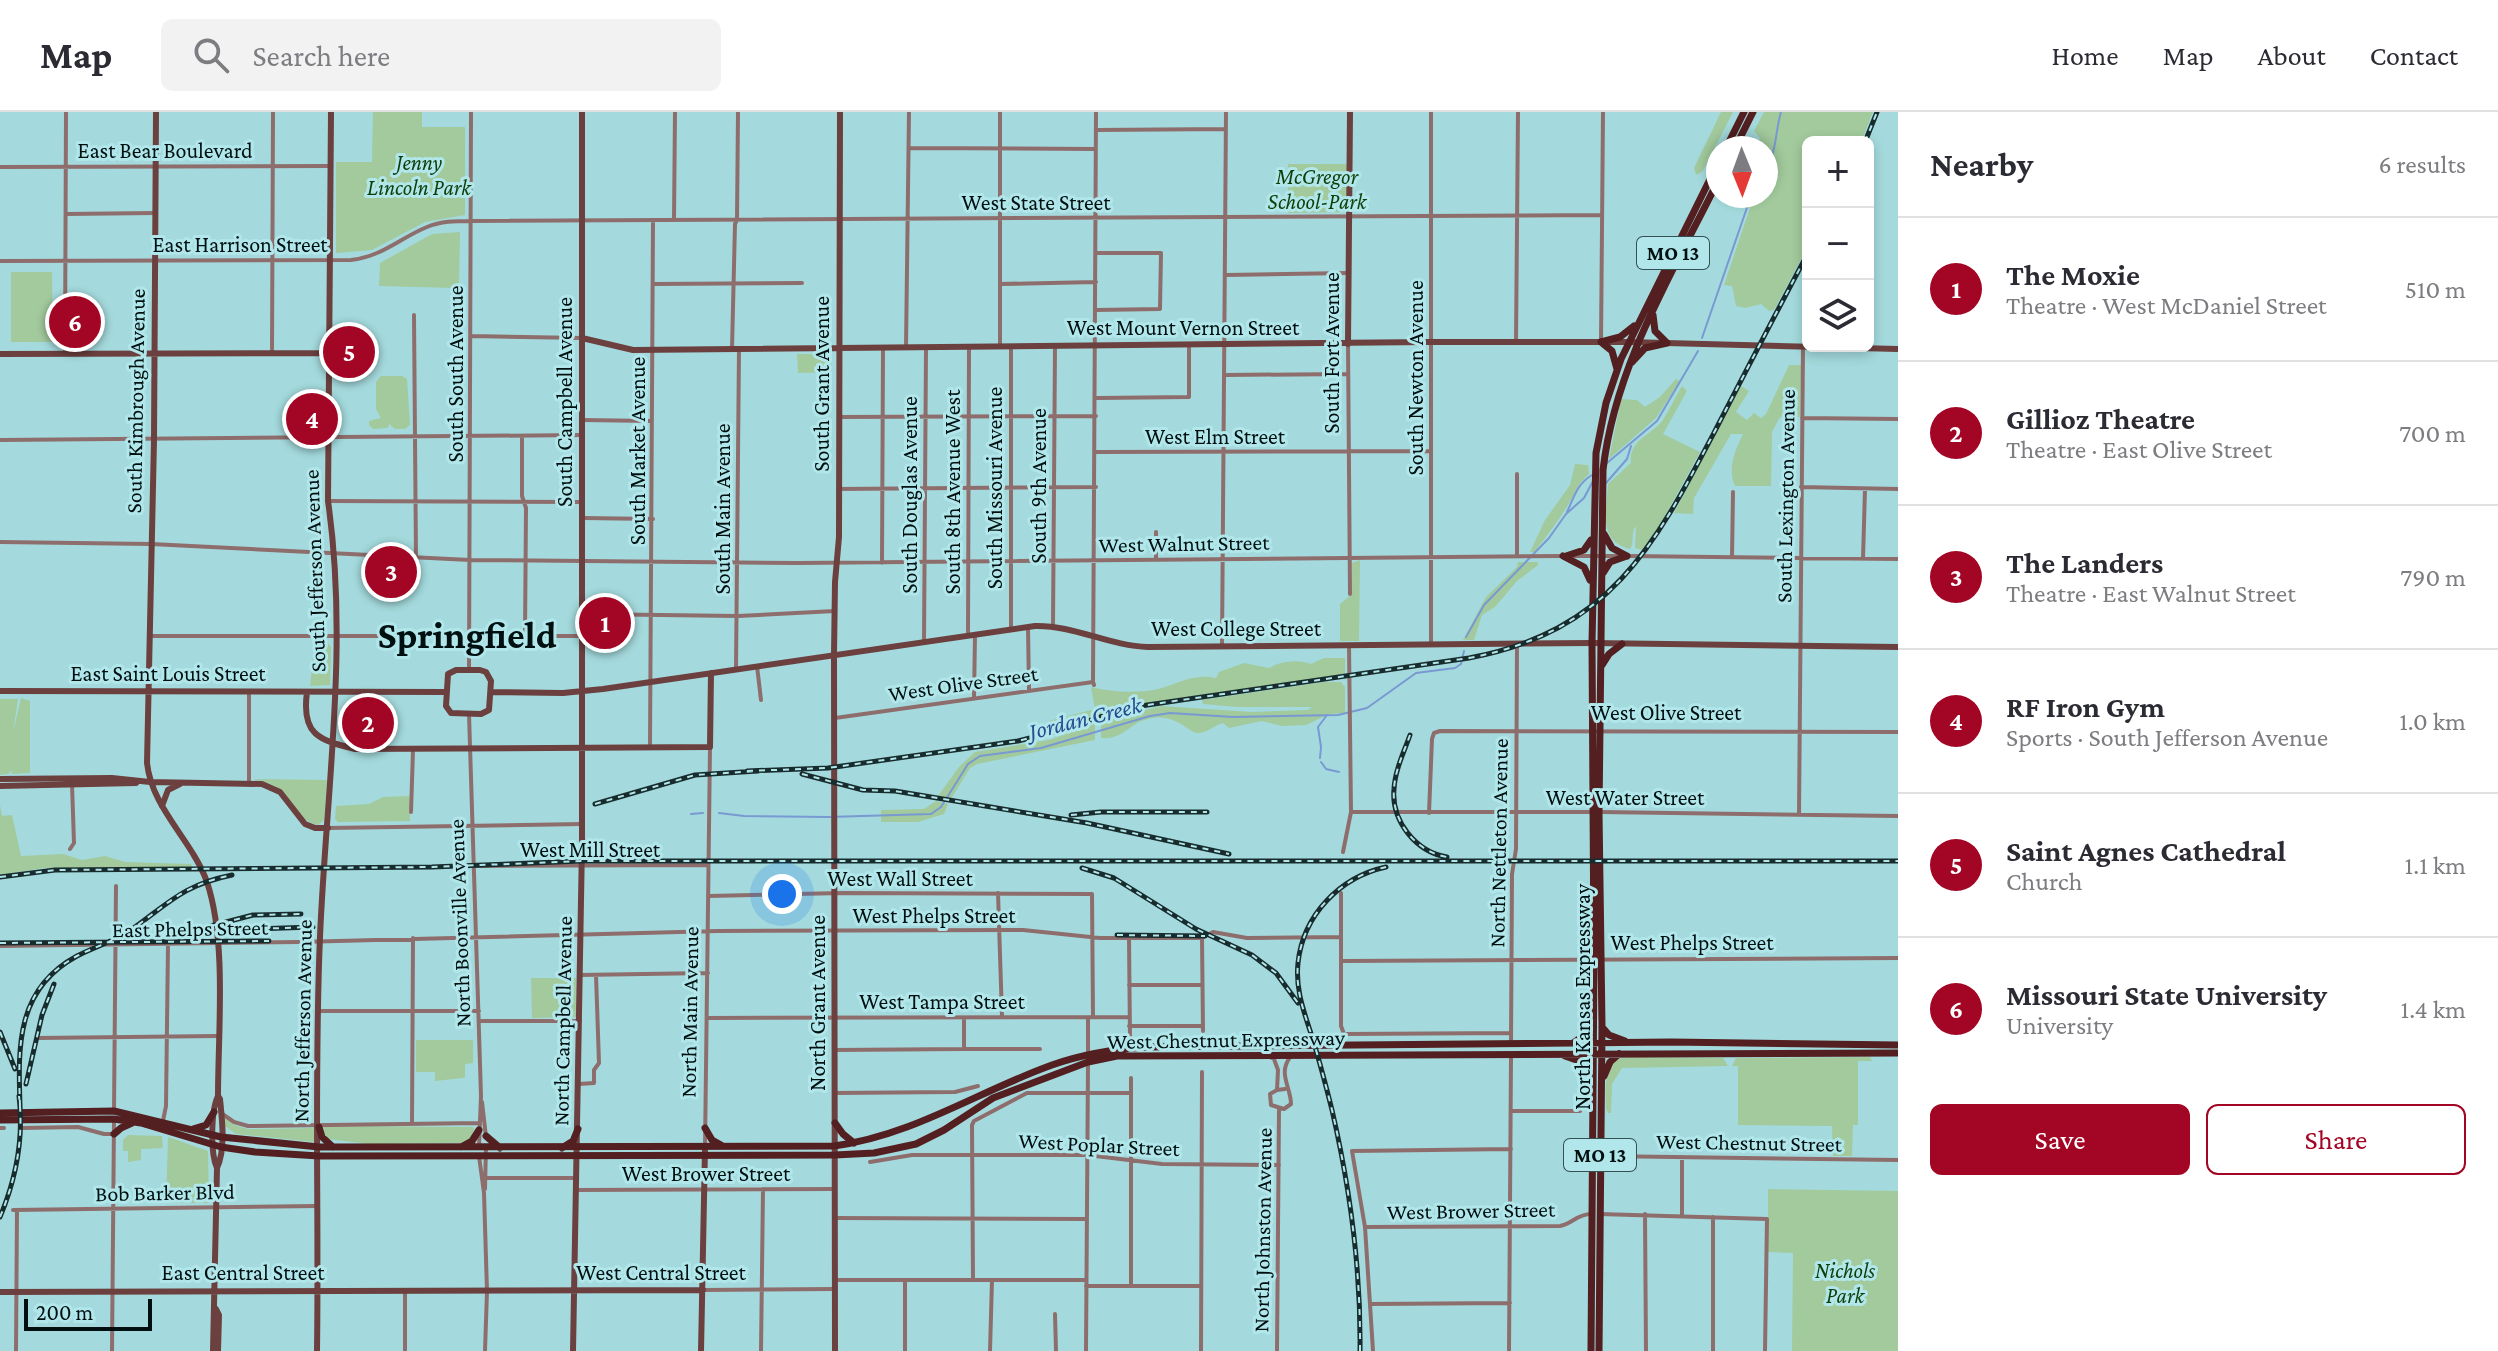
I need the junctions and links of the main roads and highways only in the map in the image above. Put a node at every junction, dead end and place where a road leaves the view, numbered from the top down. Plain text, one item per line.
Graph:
1 (156, 112) edge
2 (331, 112) edge
3 (582, 112) edge
4 (840, 112) edge
5 (1350, 112) edge
6 (1744, 112) edge
7 (1753, 112) edge
8 (1732, 136) edge
9 (1741, 136) edge
10 (1706, 187) edge
11 (1706, 205) edge
12 (1653, 311) junction
13 (1643, 313) junction
14 (582, 338) junction
15 (1601, 342) junction
16 (1633, 342) junction
17 (1667, 343) junction
18 (1348, 344) junction
19 (839, 348) junction
20 (1898, 349) edge
21 (154, 353) junction
22 (329, 353) junction
23 (0, 354) edge
24 (1617, 370) junction
25 (1620, 387) junction
26 (1602, 523) junction
27 (1593, 534) junction
28 (1597, 556) junction
29 (1601, 583) junction
30 (1592, 589) junction
31 (1596, 643) junction
32 (1622, 644) junction
33 (1898, 647) edge
34 (834, 655) junction
35 (1600, 671) junction
36 (711, 673) junction
37 (147, 690) junction
38 (0, 691) edge
39 (582, 691) junction
40 (307, 692) junction
41 (335, 692) junction
42 (446, 692) junction
43 (491, 692) junction
44 (1596, 730) junction
45 (334, 744) junction
46 (583, 748) junction
47 (0, 779) edge
48 (72, 781) junction
49 (150, 782) junction
50 (183, 782) junction
51 (0, 786) edge
52 (162, 806) junction
53 (328, 828) junction
54 (1598, 959) junction
55 (1593, 1008) junction
56 (1602, 1026) junction
57 (1568, 1043) junction
58 (1592, 1043) junction
59 (1602, 1043) junction
60 (1630, 1043) junction
61 (1898, 1045) edge
62 (1556, 1053) junction
63 (1591, 1053) junction
64 (1601, 1053) junction
65 (1621, 1053) junction
66 (1898, 1053) edge
67 (1088, 1058) junction
68 (1591, 1070) junction
69 (1601, 1086) junction
70 (218, 1112) junction
71 (0, 1113) edge
72 (114, 1115) junction
73 (30, 1116) junction
74 (141, 1123) junction
75 (835, 1123) junction
76 (1, 1125) edge
77 (319, 1126) junction
78 (479, 1127) road end
79 (705, 1128) road end
80 (578, 1129) junction
81 (191, 1130) junction
82 (114, 1134) road end
83 (218, 1136) junction
84 (486, 1136) road end
85 (854, 1143) junction
86 (217, 1146) junction
87 (834, 1146) junction
88 (333, 1147) junction
89 (459, 1148) junction
90 (500, 1148) junction
91 (560, 1148) junction
92 (735, 1148) junction
93 (319, 1151) junction
94 (483, 1152) junction
95 (578, 1152) junction
96 (705, 1152) junction
97 (835, 1155) junction
98 (1596, 1214) junction
99 (216, 1290) junction
100 (318, 1290) junction
101 (573, 1290) junction
102 (703, 1290) junction
103 (487, 1291) joint
104 (0, 1292) edge
105 (216, 1351) edge
106 (317, 1351) edge
107 (573, 1351) edge
108 (701, 1351) edge
109 (835, 1351) edge
110 (1591, 1351) edge
111 (1599, 1351) edge

1 - 21 main road, South Kimbrough Avenue
2 - 22 main road, South Jefferson Avenue
3 - 14 main road, South Campbell Avenue
4 - 19 main road, South Grant Avenue
5 - 18 main road, South Fort Avenue
6 - 8 main road
7 - 9 main road
10 - 13 main road, MO 13
11 - 12 main road, MO 13
12 - 16 main road, MO 13
12 - 17 main road
13 - 15 main road
13 - 16 main road, MO 13
14 - 19 main road, West Mount Vernon Street
14 - 39 main road, South Campbell Avenue
15 - 16 main road, West Mount Vernon Street
15 - 18 main road, West Mount Vernon Street
15 - 24 main road
16 - 17 main road, West Mount Vernon Street
16 - 24 main road, MO 13
16 - 25 main road, MO 13
17 - 20 main road, West Mount Vernon Street
17 - 25 main road
18 - 19 main road, West Mount Vernon Street
19 - 34 main road, South Grant Avenue
21 - 22 main road
21 - 23 main road
21 - 37 main road, South Kimbrough Avenue
22 - 41 main road, South Jefferson Avenue
24 - 27 main road, MO 13
25 - 26 main road, MO 13
26 - 28 main road, MO 13
26 - 29 main road
27 - 28 main road, MO 13
27 - 30 main road
28 - 29 main road, MO 13
28 - 30 main road, MO 13
29 - 31 main road, MO 13
30 - 31 main road, MO 13
31 - 32 main road, West College Street
31 - 34 main road, West College Street
31 - 35 main road, North Kansas Expressway / MO 13
31 - 44 main road, North Kansas Expressway / MO 13
32 - 33 main road, West College Street
32 - 35 main road
34 - 36 main road, West College Street
34 - 75 main road, North Grant Avenue
35 - 44 main road, North Kansas Expressway / MO 13
36 - 39 main road, West College Street
36 - 46 main road, North Main Avenue
37 - 38 main road, East Saint Louis Street
37 - 40 main road, East Saint Louis Street
37 - 49 main road, South Kimbrough Avenue
39 - 43 main road, West College Street
39 - 46 main road, North Campbell Avenue
40 - 41 main road, East Saint Louis Street
40 - 45 main road
41 - 42 main road, East Saint Louis Street
41 - 45 main road, North Jefferson Avenue
42 - 43 main road
42 - 43 main road
44 - 54 main road, North Kansas Expressway / MO 13
45 - 46 main road
45 - 53 main road, North Jefferson Avenue
46 - 80 main road, North Campbell Avenue
47 - 48 main road
48 - 49 main road
48 - 51 main road
49 - 50 main road
49 - 52 main road
50 - 52 main road
50 - 53 main road
52 - 70 main road
53 - 77 main road, North Jefferson Avenue
54 - 55 main road, North Kansas Expressway / MO 13
54 - 56 main road, North Kansas Expressway / MO 13
55 - 57 main road
55 - 58 main road, North Kansas Expressway / MO 13
56 - 59 main road, North Kansas Expressway / MO 13
56 - 60 main road
57 - 58 main road, West Chestnut Expressway
57 - 67 main road, West Chestnut Expressway
58 - 59 main road, West Chestnut Expressway
58 - 63 main road, North Kansas Expressway / MO 13
59 - 60 main road, West Chestnut Expressway
59 - 64 main road, North Kansas Expressway / MO 13
60 - 61 main road, West Chestnut Expressway
62 - 63 main road, West Chestnut Expressway
62 - 67 main road, West Chestnut Expressway
62 - 68 main road
63 - 64 main road, West Chestnut Expressway
63 - 68 main road, North Kansas Expressway / MO 13
64 - 65 main road, West Chestnut Expressway
64 - 69 main road, North Kansas Expressway / MO 13
65 - 66 main road, West Chestnut Expressway
65 - 69 main road
67 - 85 main road, West Chestnut Expressway
67 - 97 main road, West Chestnut Expressway
68 - 98 main road, North Kansas Expressway / MO 13
69 - 98 main road, North Kansas Expressway / MO 13
70 - 81 main road
70 - 83 main road
71 - 73 main road
72 - 73 main road
72 - 74 main road
72 - 81 main road
73 - 76 main road
74 - 82 main road
74 - 86 main road
75 - 85 main road
75 - 87 main road, North Grant Avenue
77 - 88 main road
77 - 93 main road, North Jefferson Avenue
78 - 89 main road
79 - 92 main road
80 - 91 main road
80 - 95 main road, North Campbell Avenue
81 - 83 main road
83 - 86 main road
83 - 93 main road
84 - 90 main road
85 - 87 main road, West Chestnut Expressway
86 - 93 main road
86 - 99 main road
87 - 92 main road, West Chestnut Expressway
87 - 97 main road, North Grant Avenue
88 - 89 main road
88 - 93 main road
89 - 94 main road
90 - 91 main road, West Chestnut Expressway
90 - 94 main road, West Chestnut Expressway
91 - 95 main road, West Chestnut Expressway
92 - 96 main road, West Chestnut Expressway
93 - 94 main road
93 - 100 main road, North Jefferson Avenue
94 - 95 main road, West Chestnut Expressway
95 - 96 main road, West Chestnut Expressway
95 - 101 main road, North Campbell Avenue
96 - 97 main road, West Chestnut Expressway
96 - 102 main road, North Main Avenue
97 - 109 main road, North Grant Avenue
98 - 110 main road, North Kansas Expressway / MO 13
98 - 111 main road, North Kansas Expressway / MO 13
99 - 100 main road, East Central Street
99 - 104 main road, East Central Street
99 - 105 main road
100 - 103 main road, East Central Street
100 - 106 main road, North Jefferson Avenue
101 - 102 main road, West Central Street
101 - 103 main road, West Central Street
101 - 107 main road, North Campbell Avenue
102 - 108 main road, North Main Avenue

